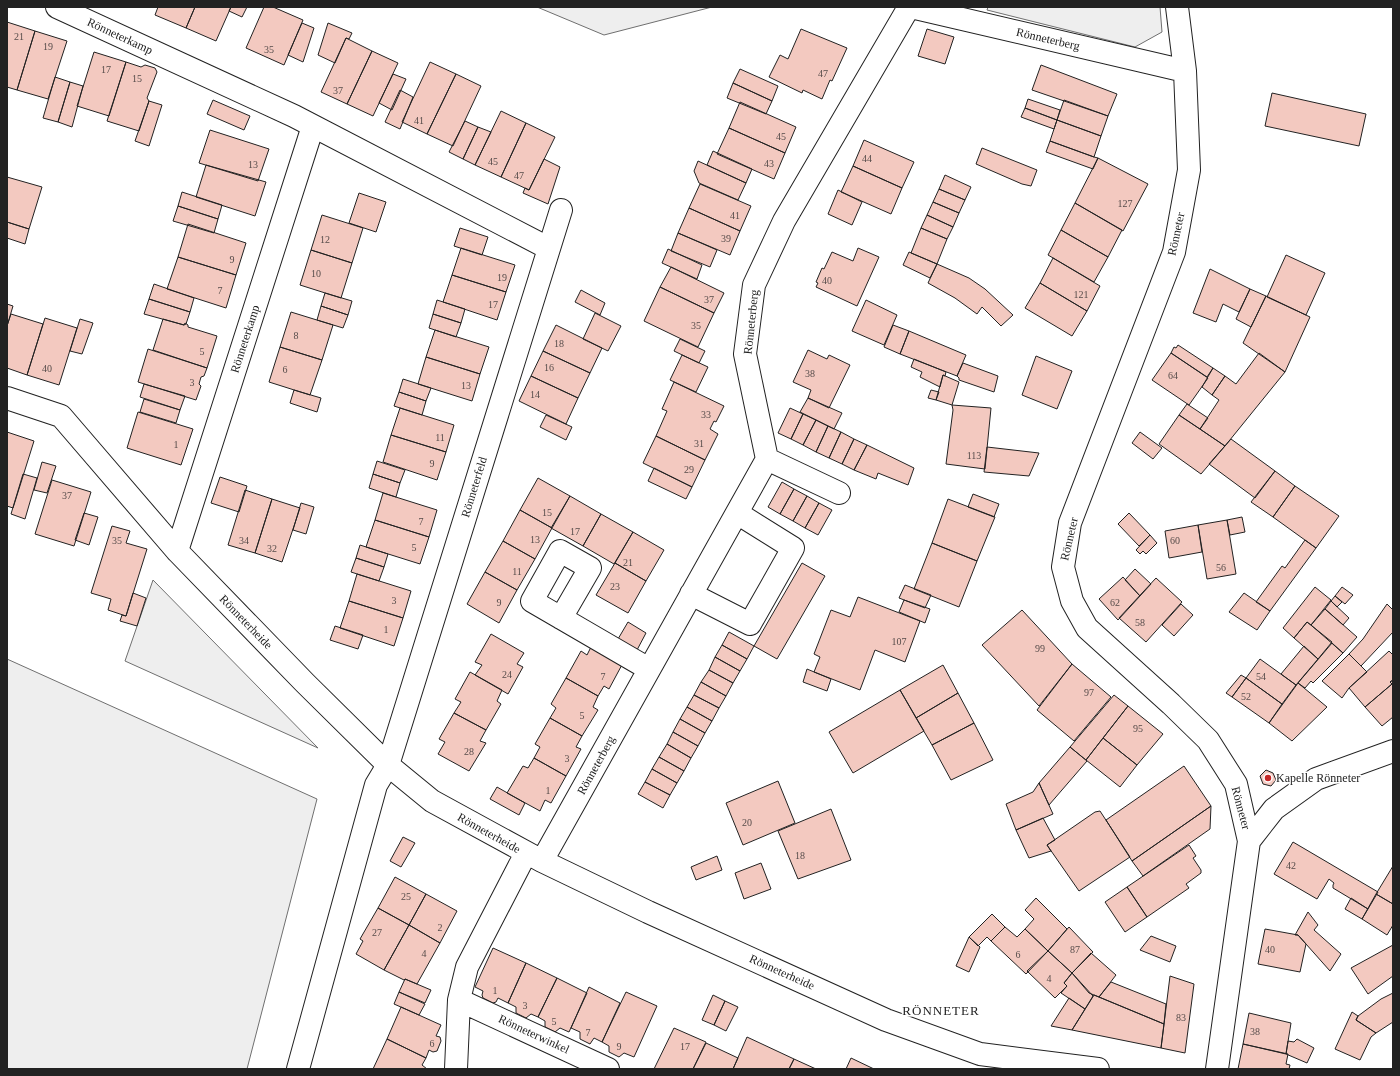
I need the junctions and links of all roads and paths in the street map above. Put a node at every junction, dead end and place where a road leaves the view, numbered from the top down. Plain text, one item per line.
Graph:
1 (57, 7) edge
2 (910, 7) edge
3 (1177, 7) edge
4 (1185, 71) junction
5 (313, 126) junction
6 (561, 210) dead end
7 (548, 248) junction
8 (7, 398) edge
9 (767, 459) junction
10 (839, 493) dead end
11 (737, 513) junction
12 (177, 551) junction
13 (691, 594) junction
14 (561, 618) dead end
15 (649, 669) junction
16 (1393, 751) edge
17 (388, 765) junction
18 (1249, 841) junction
19 (534, 857) junction
20 (459, 1000) junction
21 (298, 1069) edge
22 (456, 1069) edge
23 (608, 1069) edge
24 (1098, 1069) edge
25 (1217, 1069) edge

1 - 5 street, Rönneterkamp
2 - 4 street, Rönneterberg
2 - 9 street, Rönneterberg
3 - 4 street, Rönneter
4 - 18 street, Rönneter
5 - 7 street, Rönneterkamp
5 - 12 street, Rönneterkamp
6 - 7 street, Rönneterfeld
7 - 17 street, Rönneterfeld
8 - 12 street, Rönneterheide
9 - 10 street
9 - 11 street, Rönneterberg
11 - 13 street, Rönneterberg
11 - 13 street
12 - 17 street, Rönneterheide
13 - 15 street, Rönneterberg
14 - 15 street
15 - 19 street, Rönneterberg
16 - 18 street
17 - 19 street, Rönneterheide
17 - 21 street, Rönneterfeld
18 - 25 street, Rönneter
19 - 20 street
19 - 24 street, Rönneterheide
20 - 22 street
20 - 23 street, Rönneterwinkel

